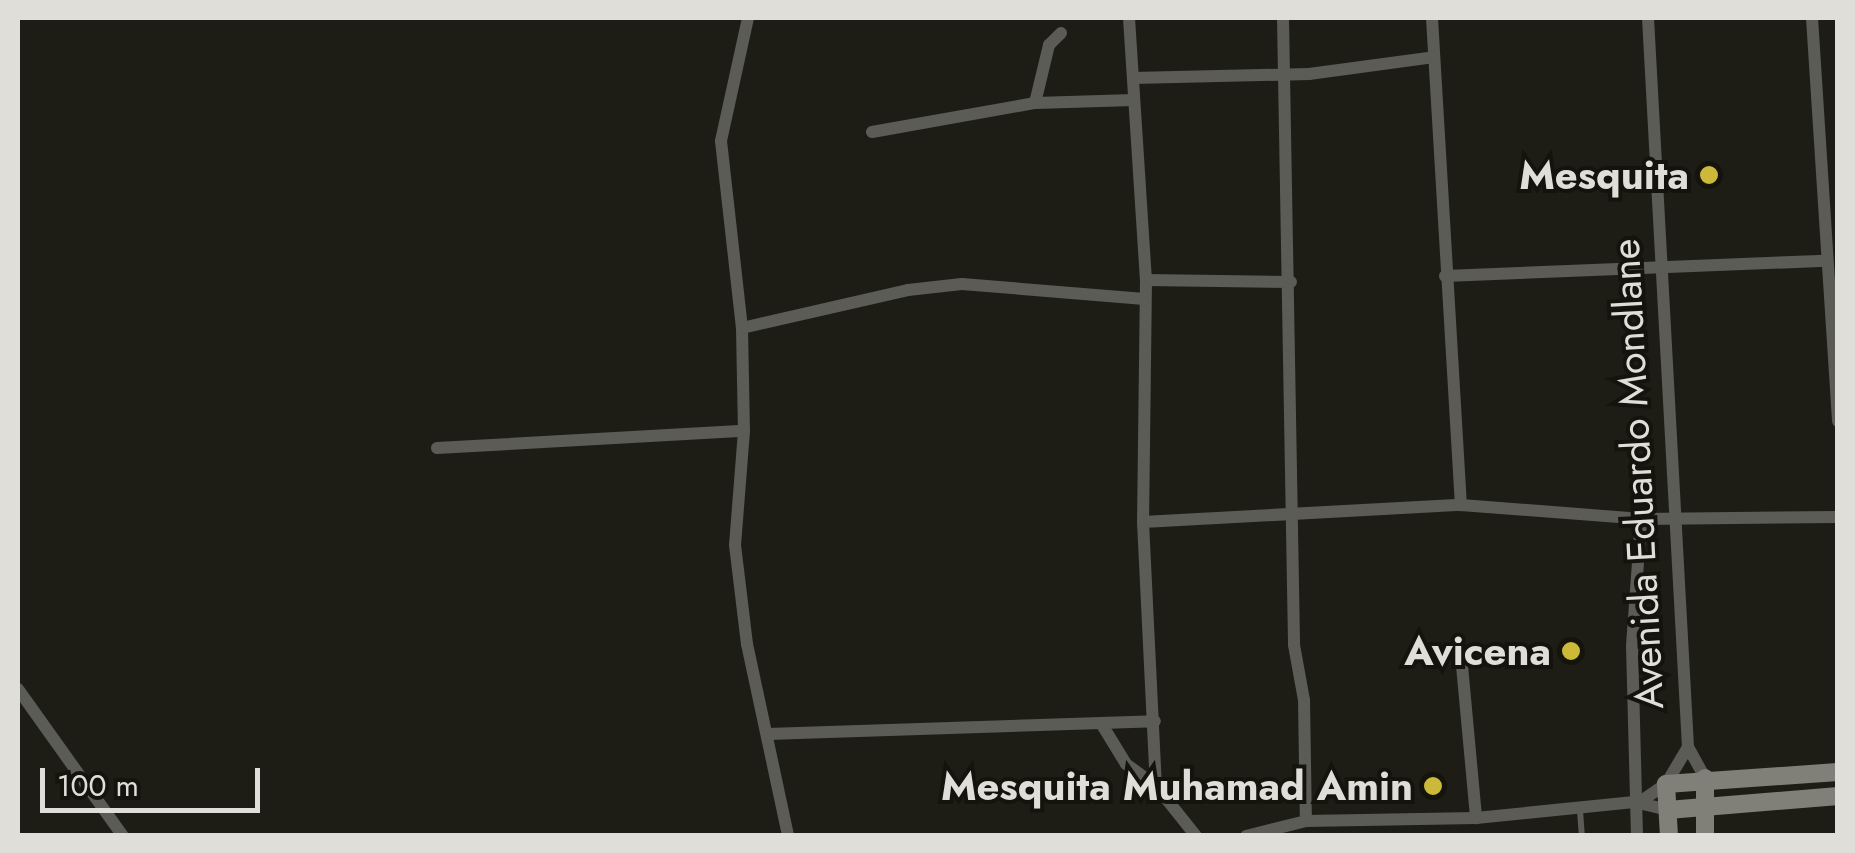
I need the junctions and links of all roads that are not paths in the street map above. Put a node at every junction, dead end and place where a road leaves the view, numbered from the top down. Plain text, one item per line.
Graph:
1 (748, 18) edge
2 (1129, 18) edge
3 (1283, 18) edge
4 (1432, 18) edge
5 (1648, 18) edge
6 (1812, 18) edge
7 (1061, 33) dead end
8 (1434, 57) junction
9 (1285, 75) junction
10 (1134, 78) junction
11 (1134, 100) junction
12 (1034, 103) junction
13 (872, 132) dead end
14 (1838, 162) edge
15 (1821, 163) junction
16 (1826, 261) junction
17 (1661, 264) junction
18 (1445, 276) junction
19 (1146, 280) junction
20 (1291, 282) junction
21 (1144, 299) junction
22 (742, 328) junction
23 (1834, 339) edge
24 (1838, 421) edge
25 (744, 432) junction
26 (436, 448) dead end
27 (1462, 505) junction
28 (1292, 514) junction
29 (1838, 517) edge
30 (1672, 519) junction
31 (1641, 520) junction
32 (1144, 522) junction
33 (1461, 655) dead end
34 (18, 689) edge
35 (1155, 721) junction
36 (1101, 723) junction
37 (768, 734) junction
38 (1688, 747) junction
39 (1838, 772) edge
40 (1704, 778) junction
41 (1666, 784) junction
42 (1156, 786) junction
43 (1838, 796) edge
44 (1637, 802) junction
45 (1705, 806) junction
46 (1580, 810) junction
47 (1668, 810) junction
48 (1476, 818) junction
49 (1306, 821) junction
50 (123, 836) edge
51 (788, 836) edge
52 (1196, 836) edge
53 (1246, 836) edge
54 (1582, 836) edge
55 (1637, 836) edge
56 (1669, 836) edge
57 (1705, 836) edge

1 - 22 street
2 - 10 street
3 - 9 street
4 - 8 street
5 - 17 street, Avenida Eduardo Mondlane
6 - 15 street
7 - 12 street
8 - 9 street
8 - 18 street
9 - 10 street
9 - 20 street
10 - 11 street
11 - 12 street
11 - 19 street
12 - 13 street
14 - 15 street
15 - 16 street
16 - 17 street
16 - 23 street
17 - 18 street
17 - 30 street, Avenida Eduardo Mondlane
18 - 27 street
19 - 20 street
19 - 21 street
20 - 28 street
21 - 22 street
21 - 32 street
22 - 25 street
23 - 24 street
25 - 26 street
25 - 37 street
27 - 28 street
27 - 31 street
28 - 32 street
28 - 49 street
29 - 30 street
30 - 31 street
30 - 38 street, Avenida Eduardo Mondlane
31 - 44 street
32 - 35 street
33 - 48 street
34 - 50 street
35 - 36 street
35 - 42 street
36 - 37 street
36 - 42 street
37 - 51 street
38 - 40 street, Avenida Eduardo Mondlane
38 - 41 street, Avenida Eduardo Mondlane
39 - 40 street
40 - 41 street
40 - 45 street, Avenida Eduardo Mondlane
41 - 44 street
41 - 47 street
42 - 52 street
43 - 45 street
44 - 46 street
44 - 47 street
44 - 55 street
45 - 47 street
45 - 57 street, Avenida Eduardo Mondlane
46 - 48 street
46 - 54 lane
47 - 56 street
48 - 49 street
49 - 53 street

